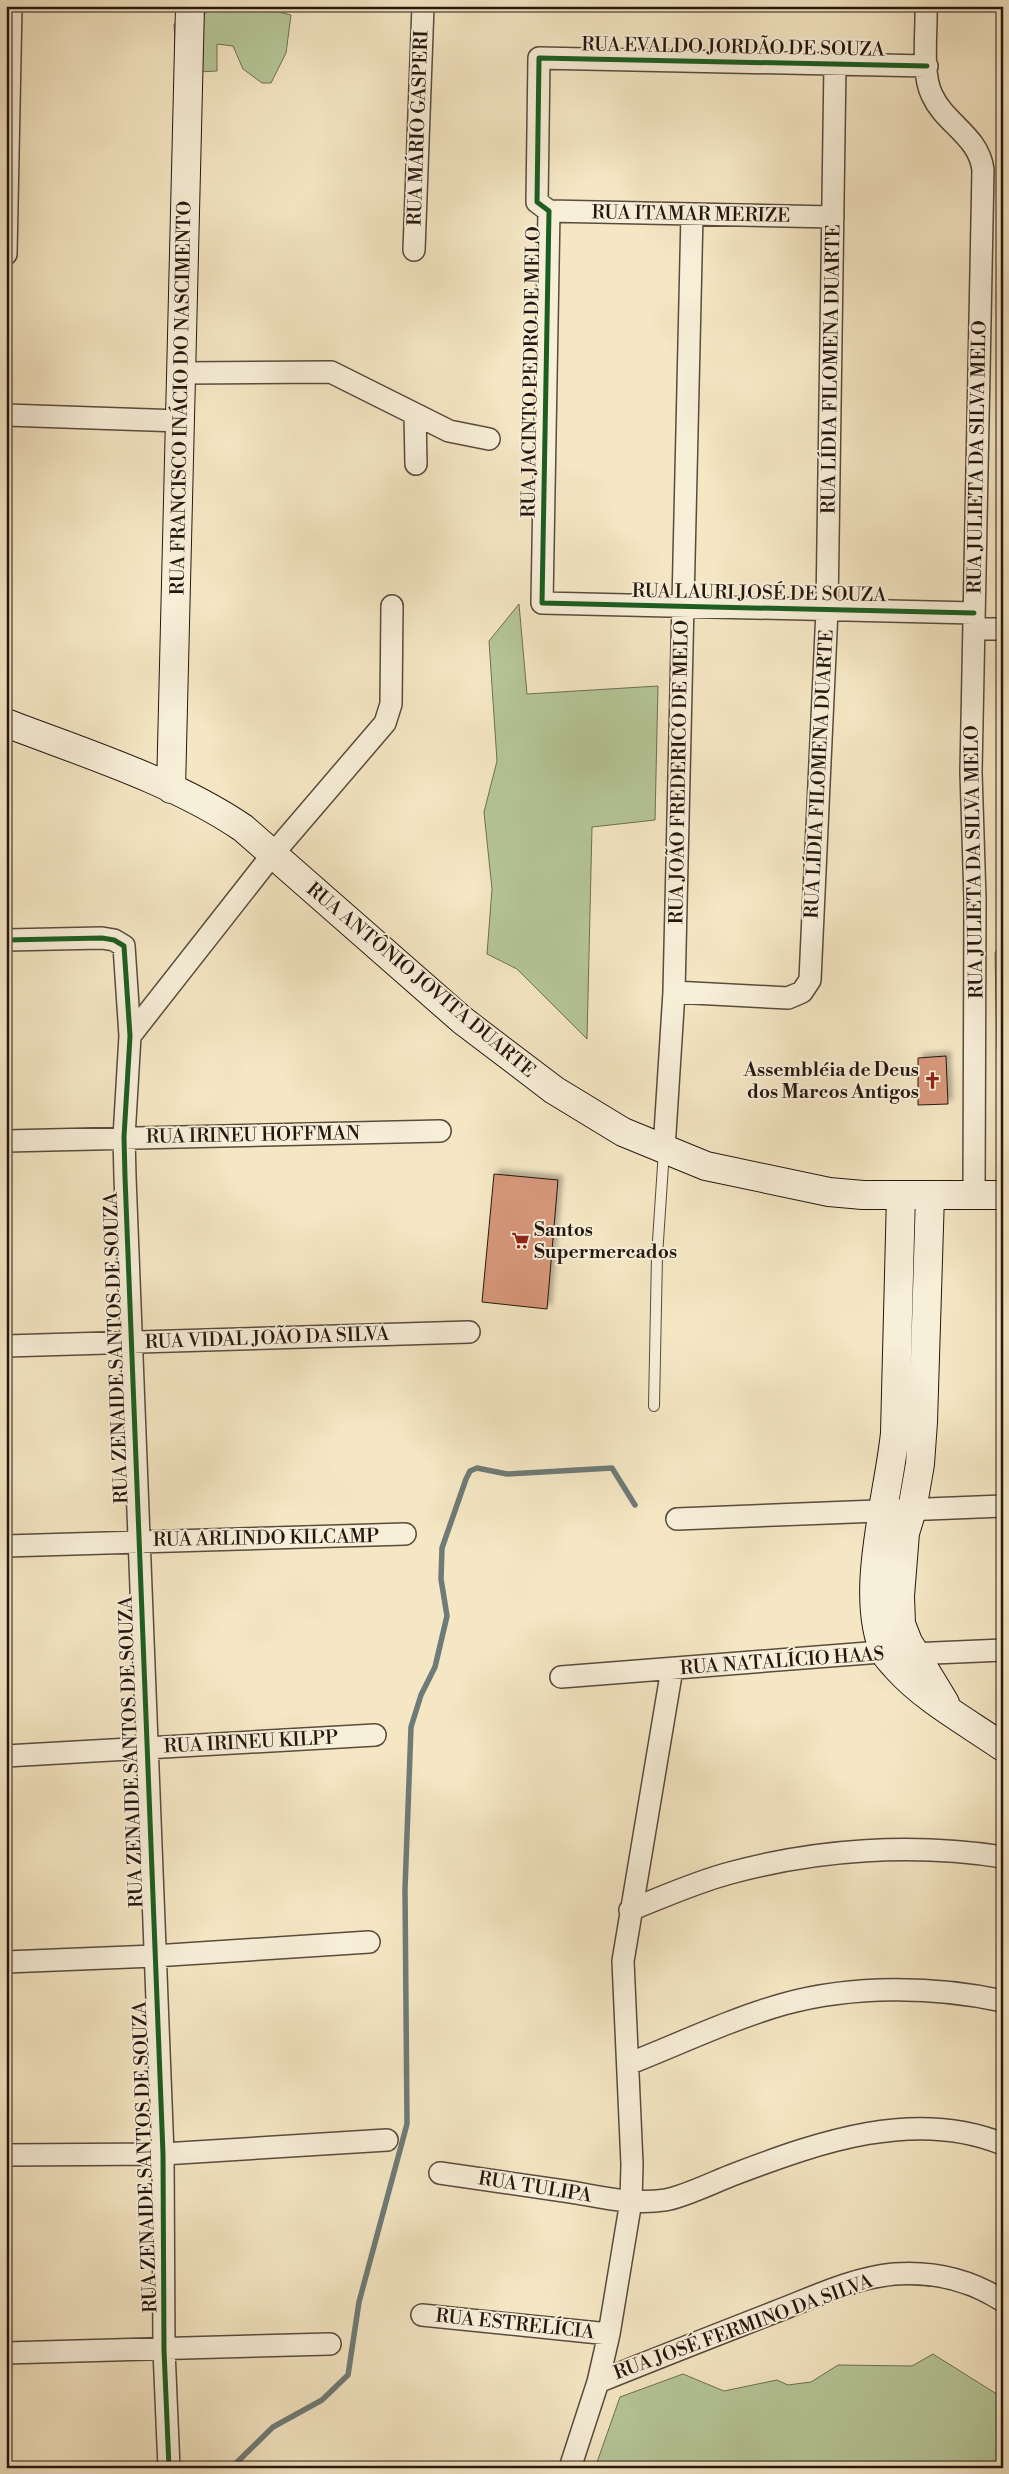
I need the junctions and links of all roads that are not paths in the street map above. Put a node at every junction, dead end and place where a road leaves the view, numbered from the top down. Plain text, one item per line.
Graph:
1 (11, 6) edge
2 (190, 6) edge
3 (423, 6) edge
4 (926, 6) edge
5 (539, 58) joint
6 (836, 64) junction
7 (926, 66) junction
8 (8, 91) edge
9 (549, 210) junction
10 (692, 214) junction
11 (833, 217) junction
12 (414, 250) dead end
13 (6, 254) edge
14 (182, 373) junction
15 (415, 414) junction
16 (6, 415) edge
17 (180, 421) junction
18 (489, 439) dead end
19 (416, 464) dead end
20 (542, 603) joint
21 (392, 606) dead end
22 (683, 606) junction
23 (827, 610) junction
24 (974, 621) junction
25 (1003, 630) edge
26 (6, 723) edge
27 (172, 789) junction
28 (272, 855) junction
29 (6, 940) edge
30 (674, 992) junction
31 (130, 1036) junction
32 (440, 1131) dead end
33 (124, 1137) junction
34 (6, 1141) edge
35 (664, 1149) junction
36 (930, 1195) junction
37 (1003, 1195) edge
38 (901, 1196) junction
39 (974, 1196) junction
40 (469, 1332) dead end
41 (131, 1342) junction
42 (6, 1346) edge
43 (654, 1406) dead end
44 (1003, 1506) edge
45 (912, 1510) junction
46 (882, 1511) junction
47 (677, 1519) dead end
48 (405, 1534) dead end
49 (138, 1541) junction
50 (6, 1546) edge
51 (1003, 1650) edge
52 (884, 1652) junction
53 (915, 1654) junction
54 (672, 1668) junction
55 (561, 1678) dead end
56 (950, 1711) junction
57 (375, 1735) dead end
58 (1003, 1746) edge
59 (145, 1748) junction
60 (6, 1756) edge
61 (1003, 1857) edge
62 (630, 1910) junction
63 (369, 1942) dead end
64 (154, 1956) junction
65 (6, 1962) edge
66 (1003, 2001) edge
67 (628, 2064) junction
68 (387, 2140) dead end
69 (1003, 2144) edge
70 (163, 2154) junction
71 (6, 2155) edge
72 (440, 2172) dead end
73 (631, 2201) junction
74 (1003, 2301) edge
75 (422, 2315) dead end
76 (609, 2334) junction
77 (330, 2344) dead end
78 (164, 2350) junction
79 (6, 2353) edge
80 (598, 2382) junction
81 (169, 2468) edge
82 (570, 2468) edge

1 - 8 street
2 - 14 main road, RUA FRANCISCO INÁCIO DO NASCIMENTO
3 - 12 street, RUA MÁRIO GASPERI
4 - 7 street, RUA JULIETA DA SILVA MELO
5 - 6 street, RUA EVALDO JORDÃO DE SOUZA
5 - 9 street, RUA JACINTO PEDRO DE MELO
6 - 7 street, RUA EVALDO JORDÃO DE SOUZA
6 - 11 street, RUA LÍDIA FILOMENA DUARTE
7 - 24 street, RUA JULIETA DA SILVA MELO
8 - 13 street
9 - 10 street, RUA ITAMAR MERIZE
9 - 20 street, RUA JACINTO PEDRO DE MELO
10 - 11 street, RUA ITAMAR MERIZE
10 - 22 street, RUA JOÃO FREDERICO DE MELO
11 - 23 street, RUA LÍDIA FILOMENA DUARTE
14 - 15 street
14 - 17 main road, RUA FRANCISCO INÁCIO DO NASCIMENTO
15 - 18 street
15 - 19 street
16 - 17 street
17 - 27 main road, RUA FRANCISCO INÁCIO DO NASCIMENTO
20 - 22 street, RUA LAURI JOSÉ DE SOUZA
21 - 28 street
22 - 23 street, RUA LAURI JOSÉ DE SOUZA
22 - 30 street, RUA JOÃO FREDERICO DE MELO
23 - 24 street, RUA LAURI JOSÉ DE SOUZA
23 - 30 street, RUA LÍDIA FILOMENA DUARTE
24 - 25 street, RUA LAURI JOSÉ DE SOUZA
24 - 39 street, RUA JULIETA DA SILVA MELO
26 - 27 main road, RUA ANTÔNIO JOVITA DUARTE
27 - 28 main road, RUA ANTÔNIO JOVITA DUARTE
28 - 31 street
28 - 35 main road, RUA ANTÔNIO JOVITA DUARTE
29 - 31 street, RUA ZENAIDE SANTOS DE SOUZA
30 - 35 street, RUA JOÃO FREDERICO DE MELO
31 - 33 street, RUA ZENAIDE SANTOS DE SOUZA
32 - 33 street, RUA IRINEU HOFFMAN
33 - 34 street, RUA IRINEU HOFFMAN
33 - 41 street, RUA ZENAIDE SANTOS DE SOUZA
35 - 38 main road, RUA ANTÔNIO JOVITA DUARTE
35 - 43 lane
36 - 38 main road, RUA ANTÔNIO JOVITA DUARTE
36 - 39 main road, RUA ANTÔNIO JOVITA DUARTE
36 - 45 main road
37 - 39 main road, RUA ANTÔNIO JOVITA DUARTE
38 - 46 main road
40 - 41 street, RUA VIDAL JOÃO DA SILVA
41 - 42 street, RUA VIDAL JOÃO DA SILVA
41 - 49 street, RUA ZENAIDE SANTOS DE SOUZA
44 - 45 street
45 - 46 street
45 - 53 main road
46 - 47 street
46 - 52 main road
48 - 49 street, RUA ARLINDO KILCAMP
49 - 50 street, RUA ARLINDO KILCAMP
49 - 59 street, RUA ZENAIDE SANTOS DE SOUZA
51 - 53 street, RUA NATALÍCIO HAAS
52 - 53 street, RUA NATALÍCIO HAAS
52 - 54 street, RUA NATALÍCIO HAAS
52 - 56 main road
53 - 56 main road
54 - 55 street, RUA NATALÍCIO HAAS
54 - 62 street
56 - 58 main road
57 - 59 street, RUA IRINEU KILPP
59 - 60 street, RUA IRINEU KILPP
59 - 64 street, RUA ZENAIDE SANTOS DE SOUZA
61 - 62 street
62 - 67 street
63 - 64 street
64 - 65 street
64 - 70 street, RUA ZENAIDE SANTOS DE SOUZA
66 - 67 street
67 - 73 street
68 - 70 street
69 - 73 street, RUA TULIPA
70 - 71 street
70 - 78 street, RUA ZENAIDE SANTOS DE SOUZA
72 - 73 street, RUA TULIPA
73 - 76 street
74 - 80 street, RUA JOSÉ FERMINO DA SILVA
75 - 76 street, RUA ESTRELÍCIA
76 - 80 street
77 - 78 street
78 - 79 street
78 - 81 street, RUA ZENAIDE SANTOS DE SOUZA
80 - 82 street

